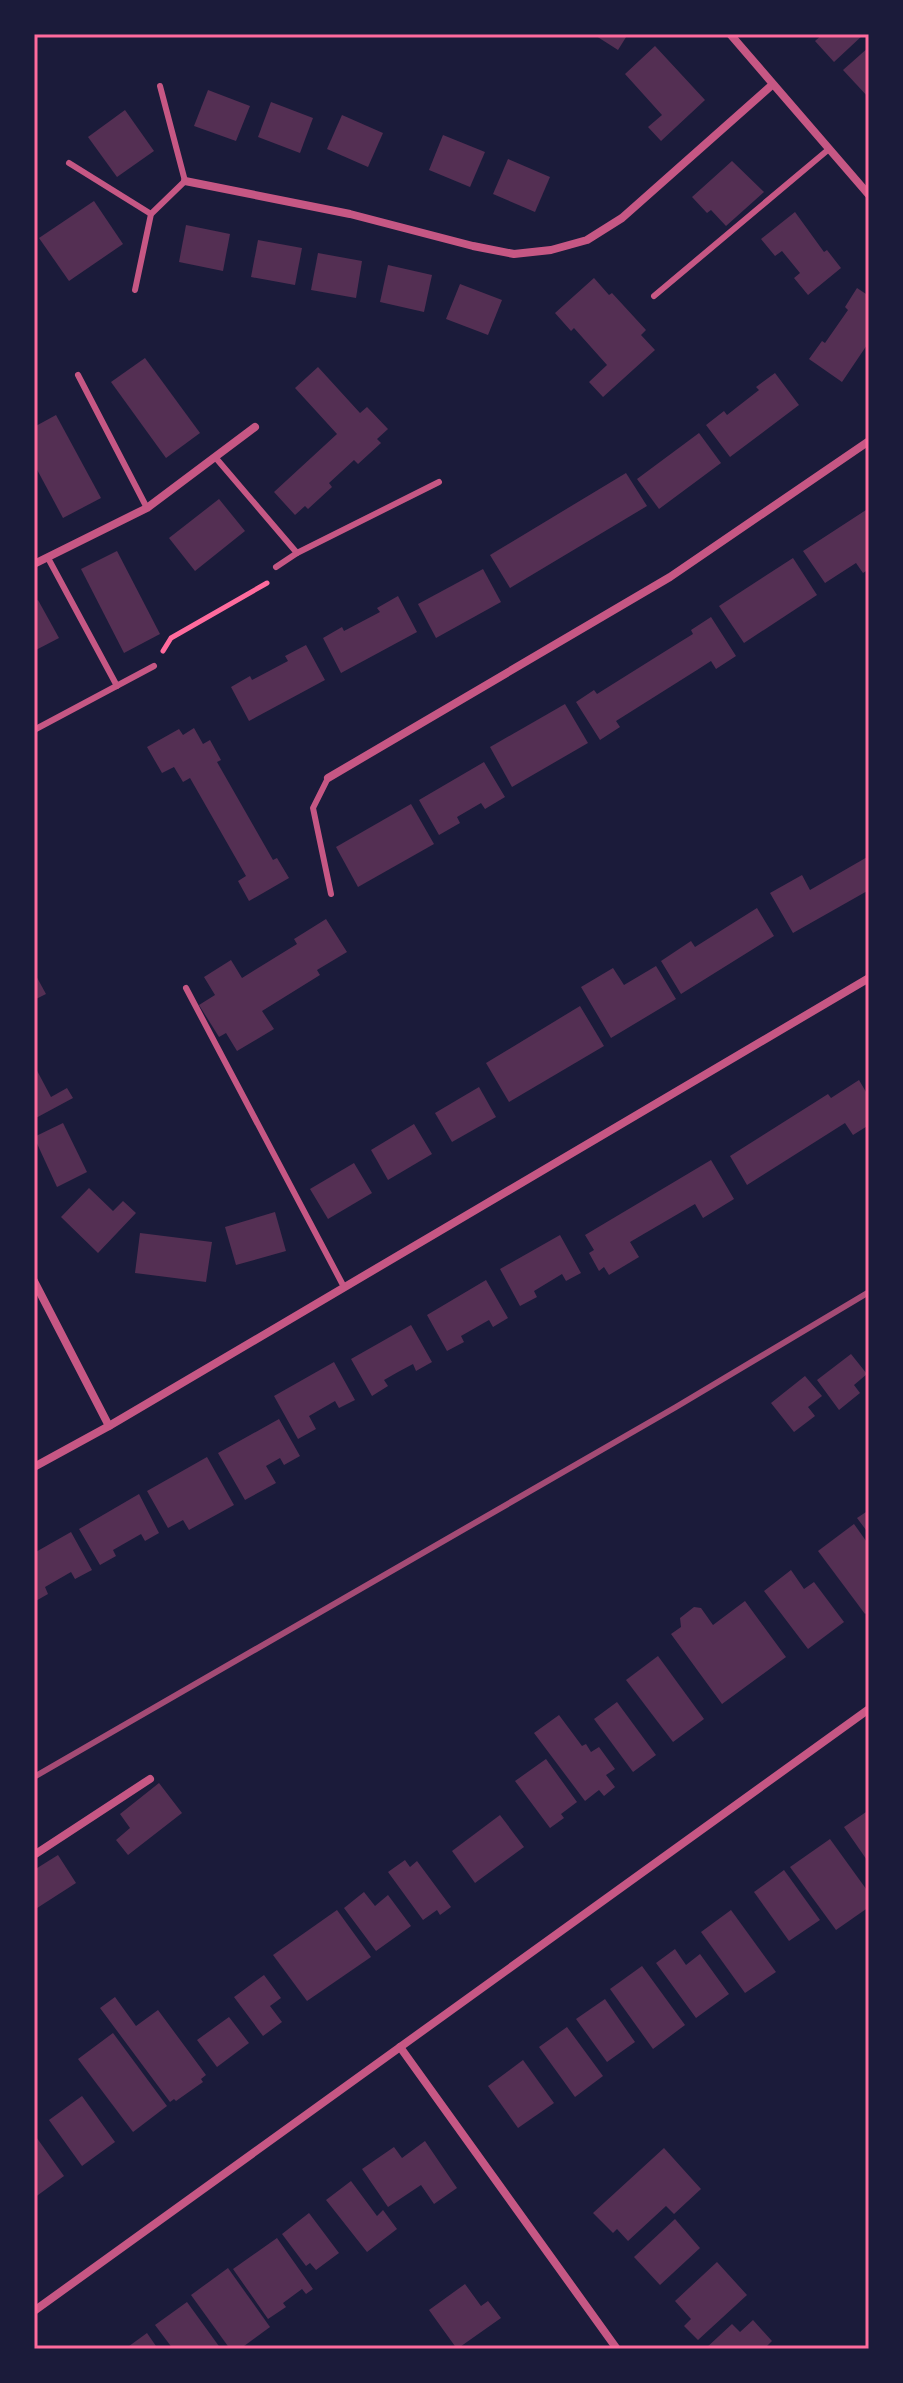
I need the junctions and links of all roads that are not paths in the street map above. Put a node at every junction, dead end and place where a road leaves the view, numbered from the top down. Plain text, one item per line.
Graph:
1 (730, 34) edge
2 (772, 85) junction
3 (160, 86) dead end
4 (829, 149) junction
5 (69, 163) dead end
6 (185, 181) junction
7 (869, 195) edge
8 (151, 214) junction
9 (135, 290) dead end
10 (654, 296) dead end
11 (78, 375) dead end
12 (255, 427) dead end
13 (869, 441) edge
14 (215, 457) junction
15 (439, 482) dead end
16 (147, 508) junction
17 (297, 553) junction
18 (48, 558) junction
19 (34, 564) edge
20 (276, 567) road end
21 (154, 666) road end
22 (117, 686) junction
23 (34, 730) edge
24 (328, 778) joint
25 (331, 894) dead end
26 (869, 978) edge
27 (186, 988) dead end
28 (34, 1281) edge
29 (344, 1287) junction
30 (109, 1426) junction
31 (34, 1467) edge
32 (869, 1709) edge
33 (150, 1779) dead end
34 (34, 1855) edge
35 (400, 2047) junction
36 (34, 2311) edge
37 (617, 2349) edge

1 - 2 street
2 - 4 street
2 - 6 street
3 - 6 lane
4 - 7 street
4 - 10 lane
5 - 8 lane
6 - 8 lane
8 - 9 lane
11 - 16 lane
12 - 14 street
13 - 24 street
14 - 16 street
14 - 17 lane
15 - 17 lane
16 - 18 street
17 - 20 lane
18 - 19 street
18 - 22 lane
21 - 22 lane
22 - 23 lane
24 - 25 lane
26 - 29 street
27 - 29 lane
28 - 30 street
29 - 30 street
30 - 31 street
32 - 35 street
33 - 34 street
35 - 36 street
35 - 37 street

